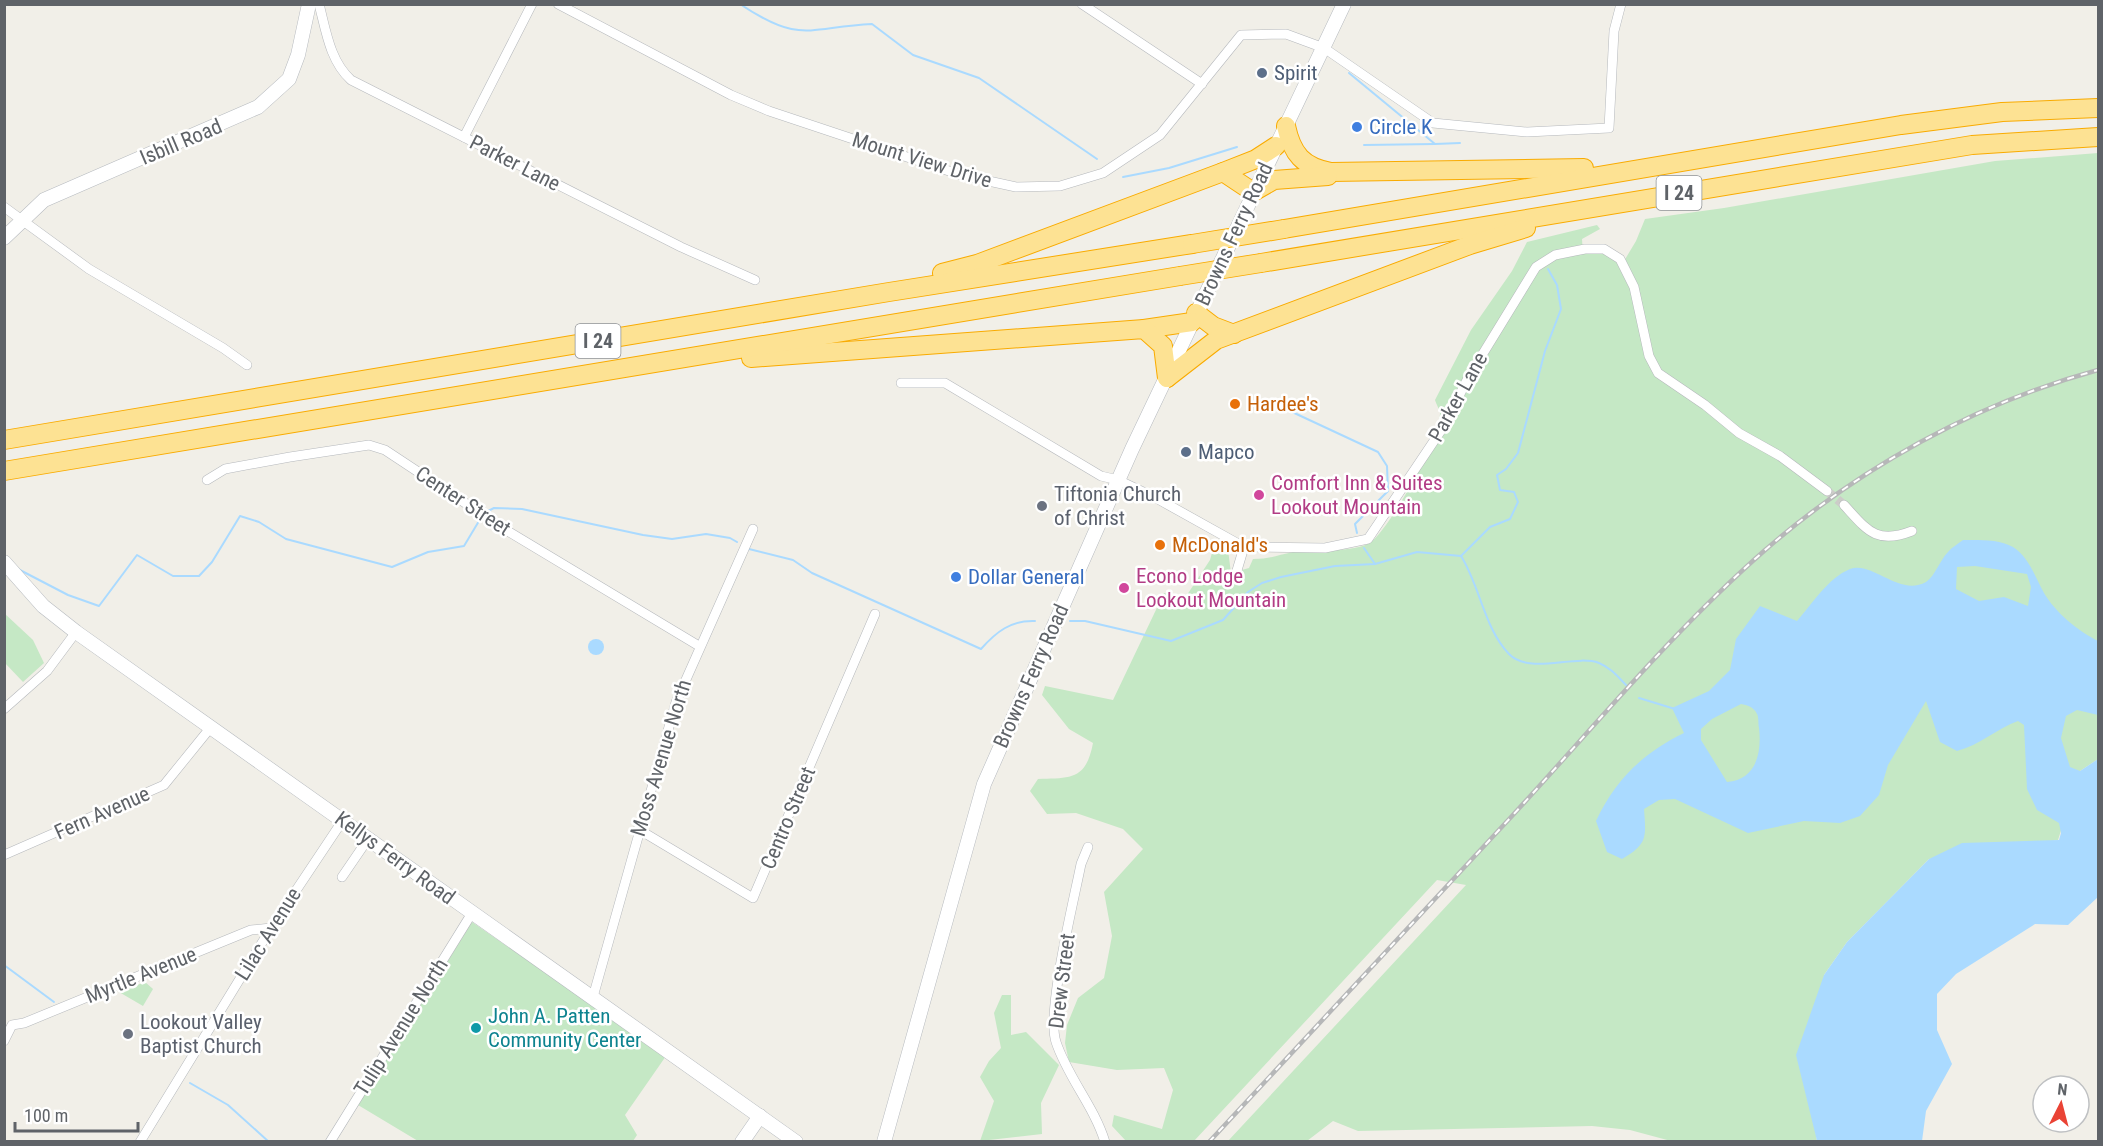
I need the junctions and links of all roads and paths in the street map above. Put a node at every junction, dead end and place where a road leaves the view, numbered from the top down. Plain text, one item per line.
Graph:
1 (309, 4) edge
2 (319, 4) edge
3 (532, 4) edge
4 (558, 4) edge
5 (1082, 4) edge
6 (1344, 4) edge
7 (1621, 4) edge
8 (1324, 48) junction
9 (1202, 84) junction
10 (2098, 108) edge
11 (1286, 126) junction
12 (464, 137) junction
13 (2098, 137) edge
14 (1276, 146) junction
15 (1652, 166) junction
16 (1222, 172) junction
17 (1357, 174) junction
18 (1253, 192) junction
19 (4, 207) edge
20 (1563, 212) junction
21 (21, 221) junction
22 (4, 238) edge
23 (755, 280) dead end
24 (889, 292) junction
25 (1194, 318) junction
26 (1144, 329) junction
27 (1234, 334) junction
28 (247, 365) dead end
29 (633, 367) junction
30 (1167, 378) junction
31 (901, 383) dead end
32 (4, 440) edge
33 (4, 471) edge
34 (207, 480) dead end
35 (1118, 480) junction
36 (1827, 491) tunnel mouth
37 (1844, 505) tunnel mouth
38 (753, 529) dead end
39 (1912, 531) dead end
40 (1244, 548) junction
41 (4, 562) edge
42 (1235, 578) dead end
43 (875, 614) dead end
44 (76, 632) junction
45 (699, 646) junction
46 (4, 709) edge
47 (211, 727) junction
48 (343, 820) junction
49 (638, 828) junction
50 (368, 839) junction
51 (1088, 847) dead end
52 (4, 855) edge
53 (342, 877) dead end
54 (472, 913) junction
55 (271, 928) junction
56 (593, 997) junction
57 (8, 1025) edge
58 (4, 1041) edge
59 (760, 1116) junction
60 (140, 1142) edge
61 (330, 1142) edge
62 (742, 1142) edge
63 (796, 1142) edge
64 (884, 1142) edge
65 (1105, 1142) edge

1 - 21 street, Isbill Road
2 - 12 street, Parker Lane
3 - 12 street
4 - 9 street, Mount View Drive
5 - 9 street
6 - 8 street, Browns Ferry Road
7 - 8 street
8 - 9 street, Mount View Drive
8 - 11 street, Browns Ferry Road
10 - 15 highway, I 24
11 - 14 street, Browns Ferry Road
11 - 17 highway
12 - 23 street, Parker Lane
13 - 20 highway, I 24
14 - 16 highway
14 - 18 street, Browns Ferry Road
15 - 17 highway
15 - 24 highway, I 24, bridge
16 - 18 highway
16 - 24 highway
17 - 18 highway
18 - 25 street, Browns Ferry Road
19 - 21 street
20 - 27 highway
20 - 29 highway, I 24, bridge
21 - 22 street, Isbill Road
21 - 28 street
24 - 32 highway, I 24
25 - 26 highway
25 - 27 highway
25 - 30 street, Browns Ferry Road
26 - 29 highway
26 - 30 highway
27 - 30 highway
29 - 33 highway, I 24
30 - 35 street, Browns Ferry Road
31 - 35 street, Parker Lane
34 - 45 street, Center Street
35 - 40 street, Parker Lane
35 - 64 street, Browns Ferry Road
36 - 40 street, Parker Lane
37 - 39 street
38 - 45 street, Moss Avenue North
40 - 42 street
41 - 44 street, Kellys Ferry Road
43 - 49 street, Centro Street
44 - 46 street
44 - 47 street, Kellys Ferry Road
45 - 49 street, Moss Avenue North
47 - 48 street, Kellys Ferry Road
47 - 52 street, Fern Avenue
48 - 50 street, Kellys Ferry Road
48 - 55 street, Lilac Avenue
49 - 56 street, Moss Avenue North
50 - 53 street
50 - 54 street, Kellys Ferry Road
51 - 65 street, Drew Street
54 - 56 street, Kellys Ferry Road
54 - 61 street, Tulip Avenue North
55 - 57 street, Myrtle Avenue
55 - 60 street, Lilac Avenue
56 - 59 street, Kellys Ferry Road
57 - 58 street, Myrtle Avenue
59 - 62 street
59 - 63 street, Kellys Ferry Road

